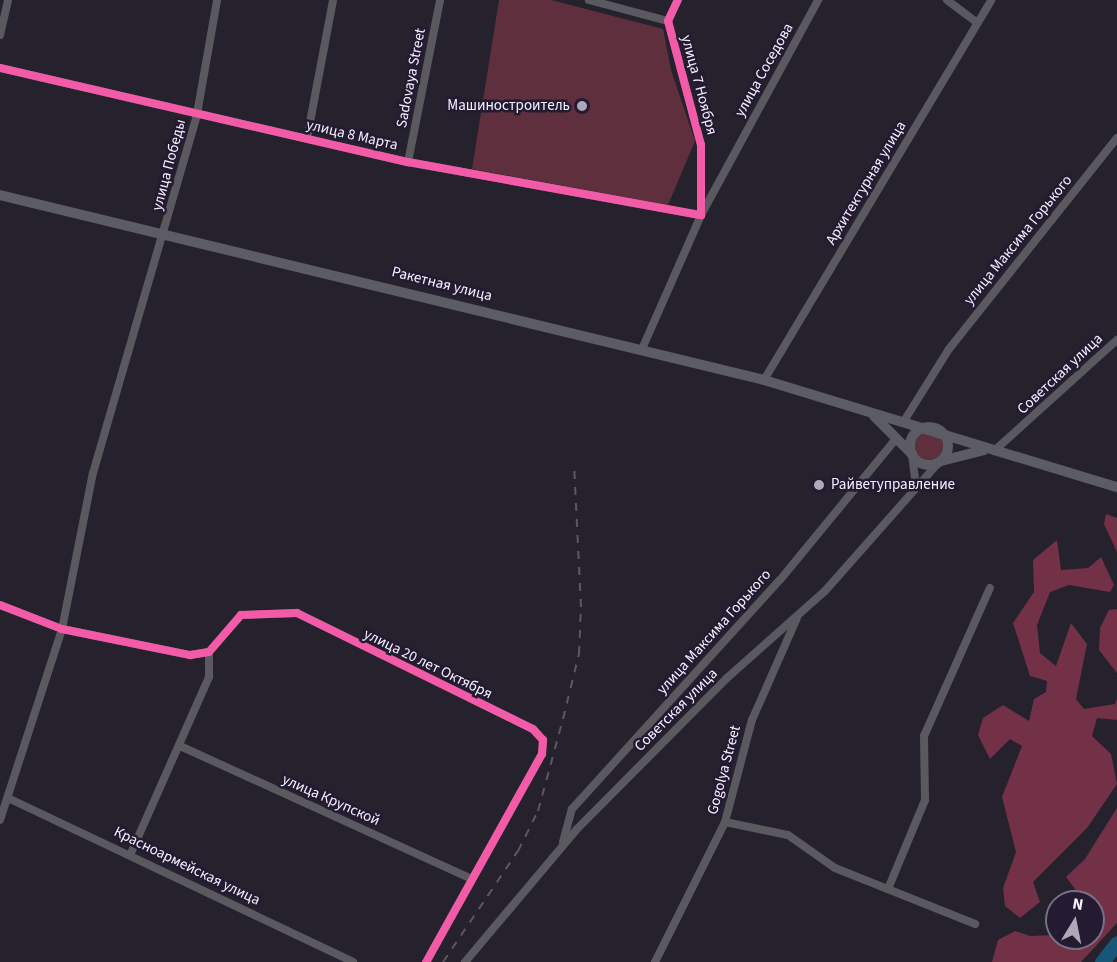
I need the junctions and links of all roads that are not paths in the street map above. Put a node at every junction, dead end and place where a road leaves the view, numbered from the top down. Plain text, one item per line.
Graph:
1 (8, 0) edge
2 (217, 0) edge
3 (333, 0) edge
4 (440, 0) edge
5 (589, 0) edge
6 (678, 0) edge
7 (818, 0) edge
8 (947, 0) edge
9 (991, 0) edge
10 (668, 21) junction
11 (977, 23) junction
12 (0, 35) edge
13 (0, 68) edge
14 (197, 114) junction
15 (307, 138) junction
16 (1117, 138) edge
17 (408, 162) junction
18 (0, 195) edge
19 (701, 215) junction
20 (165, 231) junction
21 (1117, 340) edge
22 (642, 349) junction
23 (764, 380) junction
24 (874, 416) junction
25 (904, 421) junction
26 (936, 428) junction
27 (896, 439) junction
28 (992, 450) junction
29 (912, 454) junction
30 (940, 461) junction
31 (1117, 487) edge
32 (916, 488) junction
33 (990, 588) dead end
34 (0, 605) edge
35 (798, 615) junction
36 (62, 628) junction
37 (209, 652) junction
38 (180, 746) junction
39 (8, 798) junction
40 (0, 820) edge
41 (725, 822) junction
42 (561, 847) junction
43 (131, 853) junction
44 (472, 879) junction
45 (888, 889) junction
46 (975, 924) dead end
47 (353, 962) edge
48 (426, 962) edge
49 (465, 962) edge
50 (655, 962) edge

1 - 12 street
2 - 14 street, улица Победы
3 - 15 street
4 - 17 street, Sadovaya Street
5 - 10 street
6 - 10 street, улица 7 Ноября
7 - 19 street, улица Соседова
8 - 11 street
9 - 11 street, Архитектурная улица
10 - 19 street, улица 7 Ноября
11 - 23 street, Архитектурная улица
13 - 14 street, улица 8 Марта
14 - 15 street, улица 8 Марта
14 - 20 street, улица Победы
15 - 17 street, улица 8 Марта
16 - 25 street, улица Максима Горького
17 - 19 street, улица 8 Марта
18 - 20 main road, Ракетная улица
19 - 22 street, улица Соседова
20 - 22 main road, Ракетная улица
20 - 36 street, улица Победы
21 - 28 street, Советская улица
22 - 23 main road, Ракетная улица
23 - 24 main road, Ракетная улица
24 - 25 main road, Ракетная улица
24 - 27 main road, Ракетная улица
25 - 26 main road, Ракетная улица
26 - 28 main road, Ракетная улица
26 - 29 main road
26 - 30 main road
27 - 29 main road, Ракетная улица
27 - 42 street, улица Максима Горького
28 - 30 main road
28 - 31 main road, Ракетная улица
29 - 30 main road
29 - 32 street
30 - 32 street, Советская улица
32 - 35 street, Советская улица
33 - 45 street
34 - 36 street
35 - 41 street, Gogolya Street
35 - 42 street, Советская улица
36 - 37 street
36 - 39 street, улица Победы
37 - 38 street
37 - 44 street, улица 20 лет Октября
38 - 43 street
38 - 44 street, улица Крупской
39 - 40 street, улица Победы
39 - 43 street, Красноармейская улица
41 - 45 street
41 - 50 street, Gogolya Street
42 - 49 street, Советская улица
43 - 47 street, Красноармейская улица
44 - 48 street
45 - 46 street

